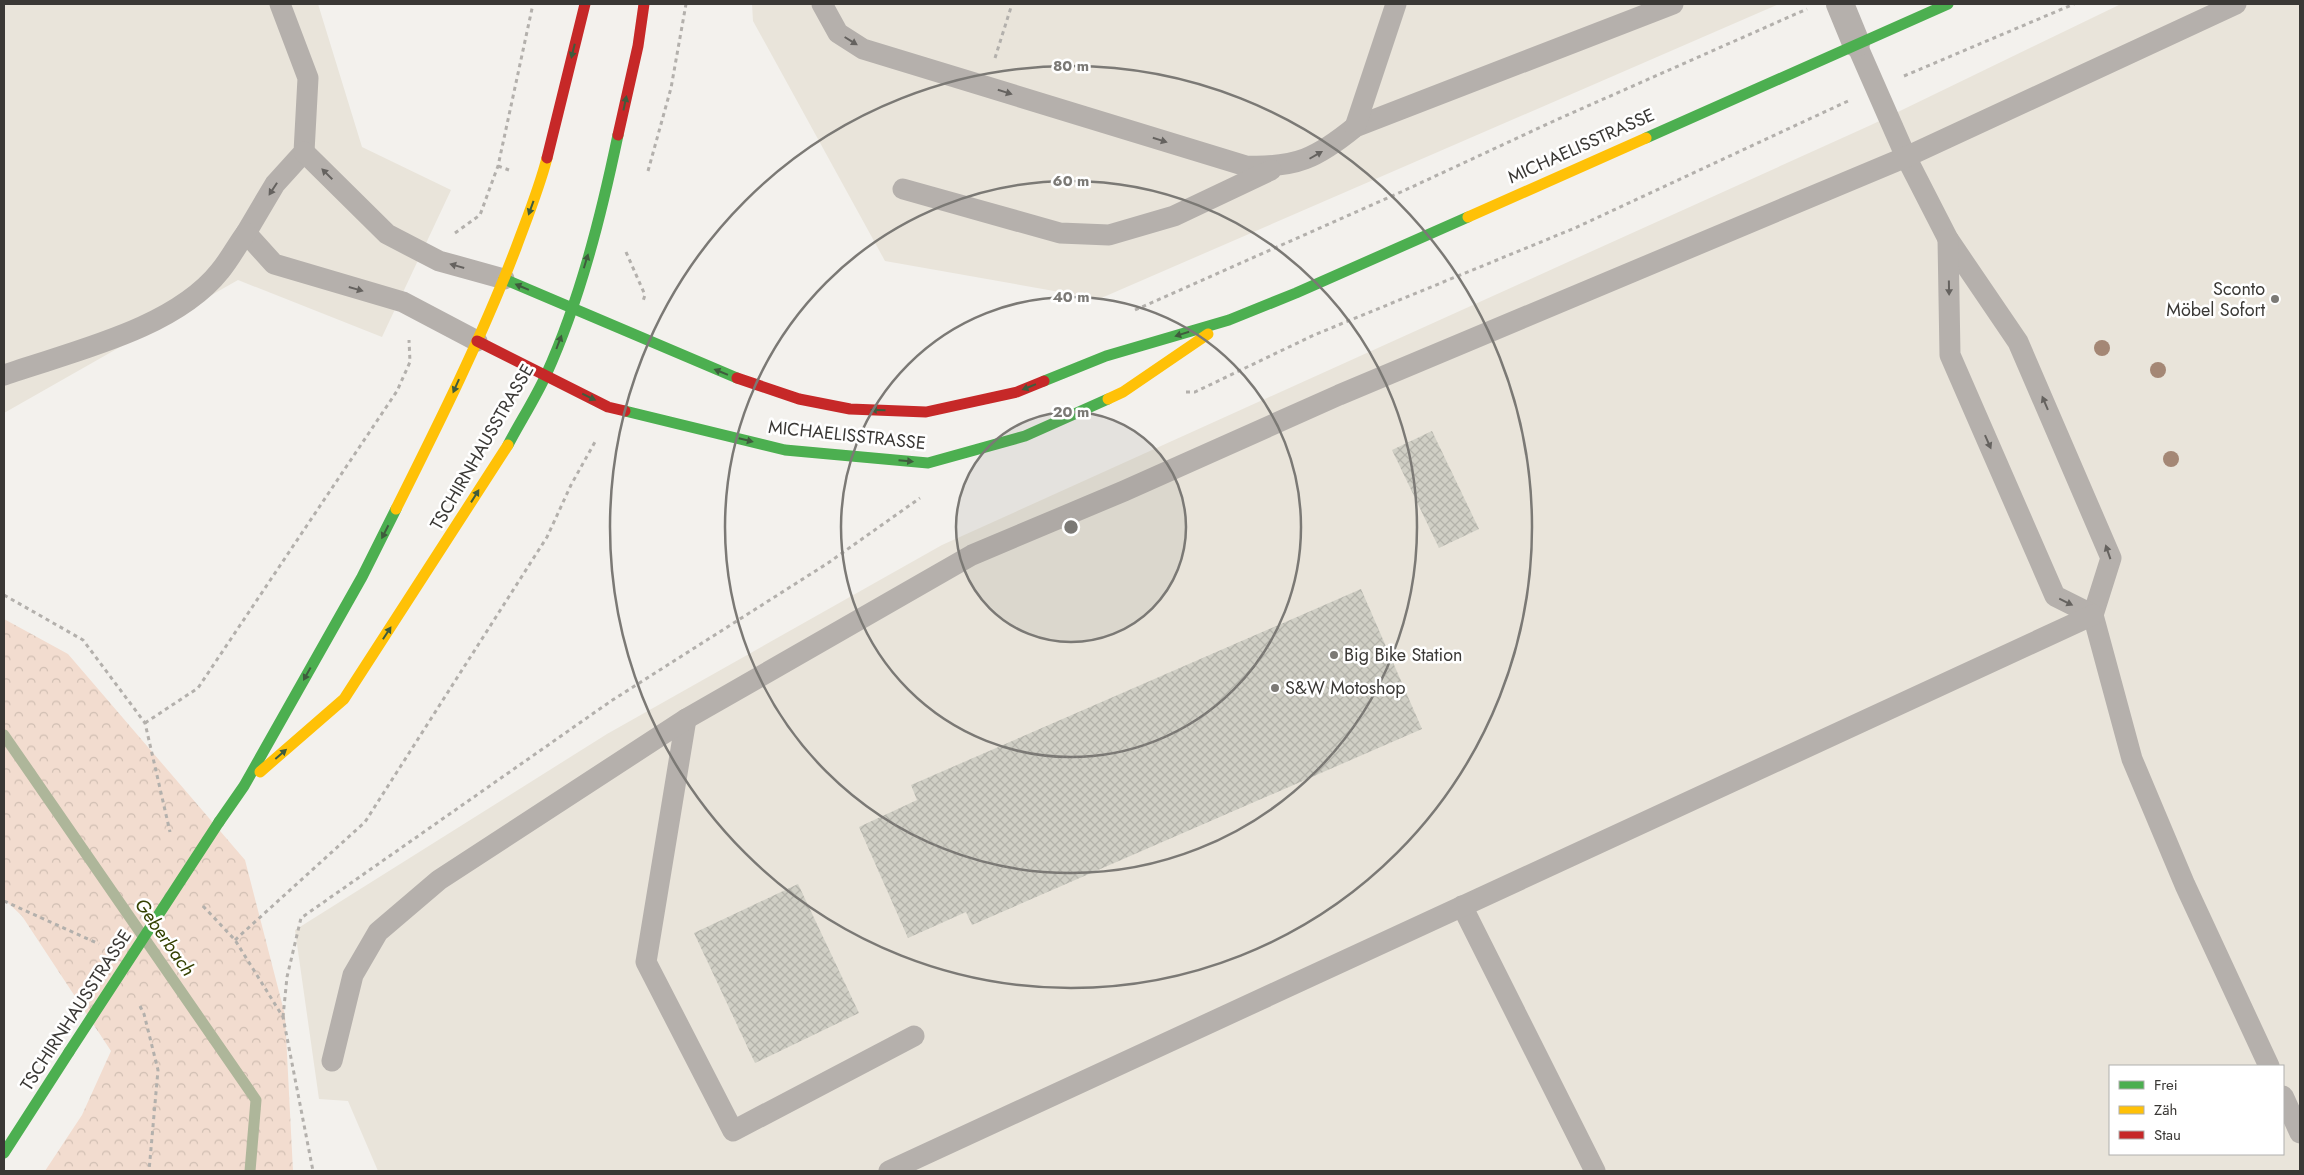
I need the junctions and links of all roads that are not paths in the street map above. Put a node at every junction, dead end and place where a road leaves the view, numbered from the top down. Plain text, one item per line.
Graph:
1 (280, 4) edge
2 (585, 4) edge
3 (644, 4) edge
4 (822, 4) edge
5 (1396, 4) edge
6 (1673, 4) edge
7 (1840, 4) edge
8 (1948, 4) edge
9 (2236, 4) edge
10 (1856, 43) junction
11 (1355, 127) junction
12 (304, 152) junction
13 (1906, 157) junction
14 (1275, 168) junction
15 (903, 189) dead end
16 (246, 232) junction
17 (1948, 239) junction
18 (504, 279) junction
19 (572, 307) junction
20 (1229, 320) junction
21 (476, 341) junction
22 (4, 375) edge
23 (546, 376) junction
24 (2093, 615) junction
25 (686, 719) junction
26 (244, 786) junction
27 (1462, 906) junction
28 (914, 1036) dead end
29 (332, 1061) dead end
30 (2269, 1065) edge
31 (2284, 1098) edge
32 (2300, 1133) edge
33 (4, 1153) edge
34 (890, 1171) edge
35 (1595, 1171) edge

1 - 12 lane
2 -> 18 main road, TSCHIRNHAUSSTRASSE
19 -> 3 main road, TSCHIRNHAUSSTRASSE
4 -> 14 lane
5 - 11 lane
6 - 11 lane
7 - 10 street
8 - 10 main road, MICHAELISSTRASSE
9 - 13 lane
10 - 13 lane
10 - 20 main road, MICHAELISSTRASSE
14 -> 11 lane
12 -> 16 lane
18 -> 12 lane
13 - 17 lane
13 - 25 lane
14 - 15 lane
16 -> 21 lane
16 - 22 lane
24 -> 17 lane
17 -> 24 lane
19 -> 18 main road, MICHAELISSTRASSE
18 - 21 main road, TSCHIRNHAUSSTRASSE
20 -> 19 main road, MICHAELISSTRASSE
23 -> 19 main road, TSCHIRNHAUSSTRASSE
23 -> 20 main road, MICHAELISSTRASSE
21 - 23 main road, MICHAELISSTRASSE
21 -> 26 main road, TSCHIRNHAUSSTRASSE
26 -> 23 main road, TSCHIRNHAUSSTRASSE
24 - 27 lane
24 - 30 lane
25 - 28 lane
25 - 29 lane
26 - 33 main road, TSCHIRNHAUSSTRASSE, bridge
27 - 34 lane
27 - 35 lane
31 - 32 lane

